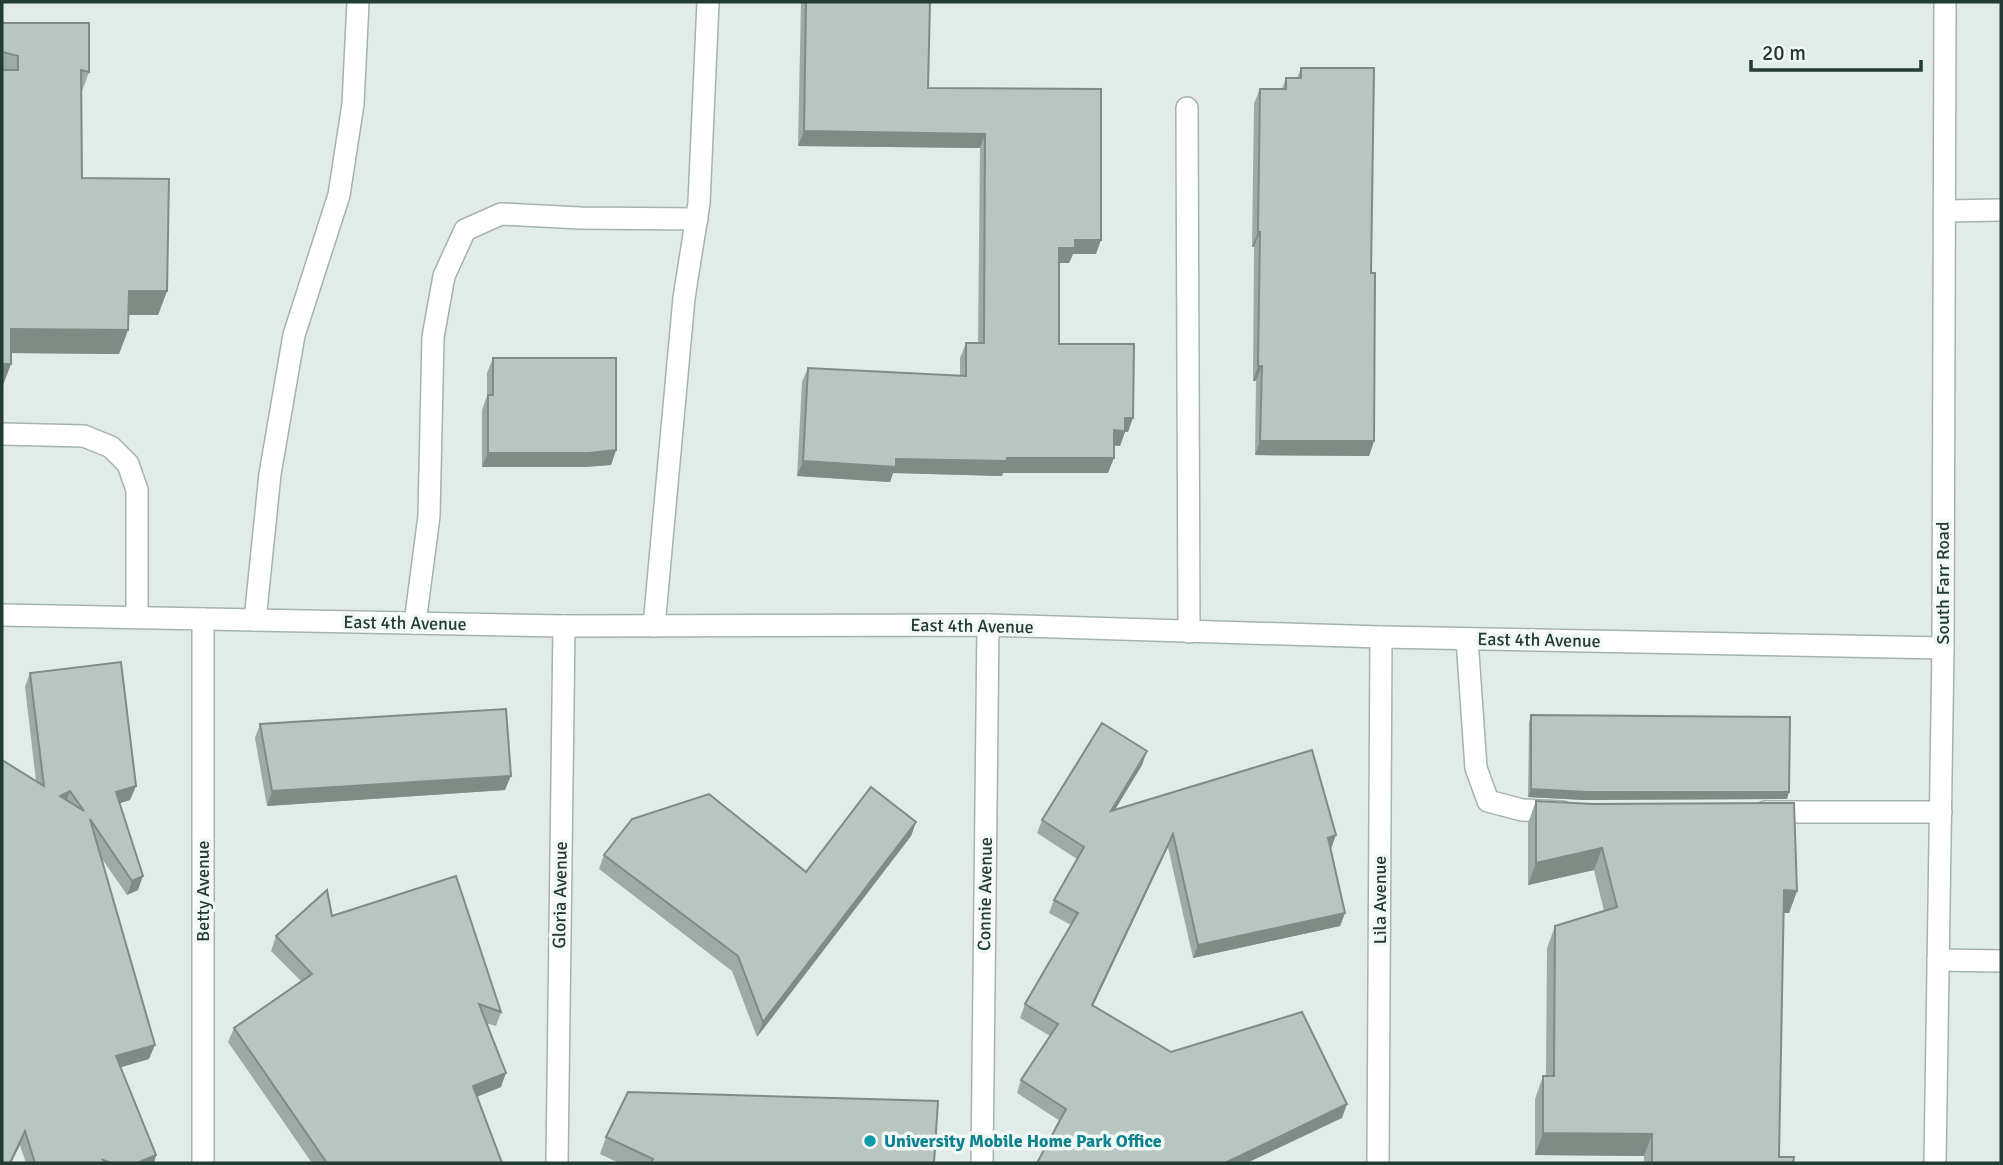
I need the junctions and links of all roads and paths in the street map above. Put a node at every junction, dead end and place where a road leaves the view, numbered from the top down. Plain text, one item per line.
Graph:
1 (358, 2) edge
2 (708, 2) edge
3 (1945, 2) edge
4 (1187, 108) dead end
5 (2001, 210) edge
6 (1945, 211) junction
7 (697, 219) junction
8 (2, 434) edge
9 (2, 615) edge
10 (137, 617) junction
11 (203, 619) junction
12 (255, 620) junction
13 (415, 623) junction
14 (988, 625) junction
15 (564, 626) junction
16 (654, 626) junction
17 (1189, 632) junction
18 (1381, 637) junction
19 (1467, 639) junction
20 (1943, 648) junction
21 (1749, 812) edge
22 (1941, 812) junction
23 (1584, 813) edge
24 (1938, 960) junction
25 (2001, 961) edge
26 (203, 1163) edge
27 (557, 1163) edge
28 (982, 1163) edge
29 (1378, 1163) edge
30 (1935, 1163) edge

1 - 12 street
2 - 7 street
3 - 6 street, South Farr Road
4 - 17 street
5 - 6 street
6 - 20 street, South Farr Road
7 - 13 street
7 - 16 street
8 - 10 street
9 - 10 street, East 4th Avenue
10 - 11 street, East 4th Avenue
11 - 12 street, East 4th Avenue
11 - 26 street, Betty Avenue
12 - 13 street, East 4th Avenue
13 - 15 street, East 4th Avenue
14 - 16 street, East 4th Avenue
14 - 17 street, East 4th Avenue
14 - 28 street, Connie Avenue
15 - 16 street, East 4th Avenue
15 - 27 street, Gloria Avenue
17 - 18 street, East 4th Avenue
18 - 19 street, East 4th Avenue
18 - 29 street, Lila Avenue
19 - 20 street, East 4th Avenue
19 - 23 street
20 - 22 street, South Farr Road
21 - 22 street
22 - 24 street, South Farr Road
24 - 25 street
24 - 30 street, South Farr Road

